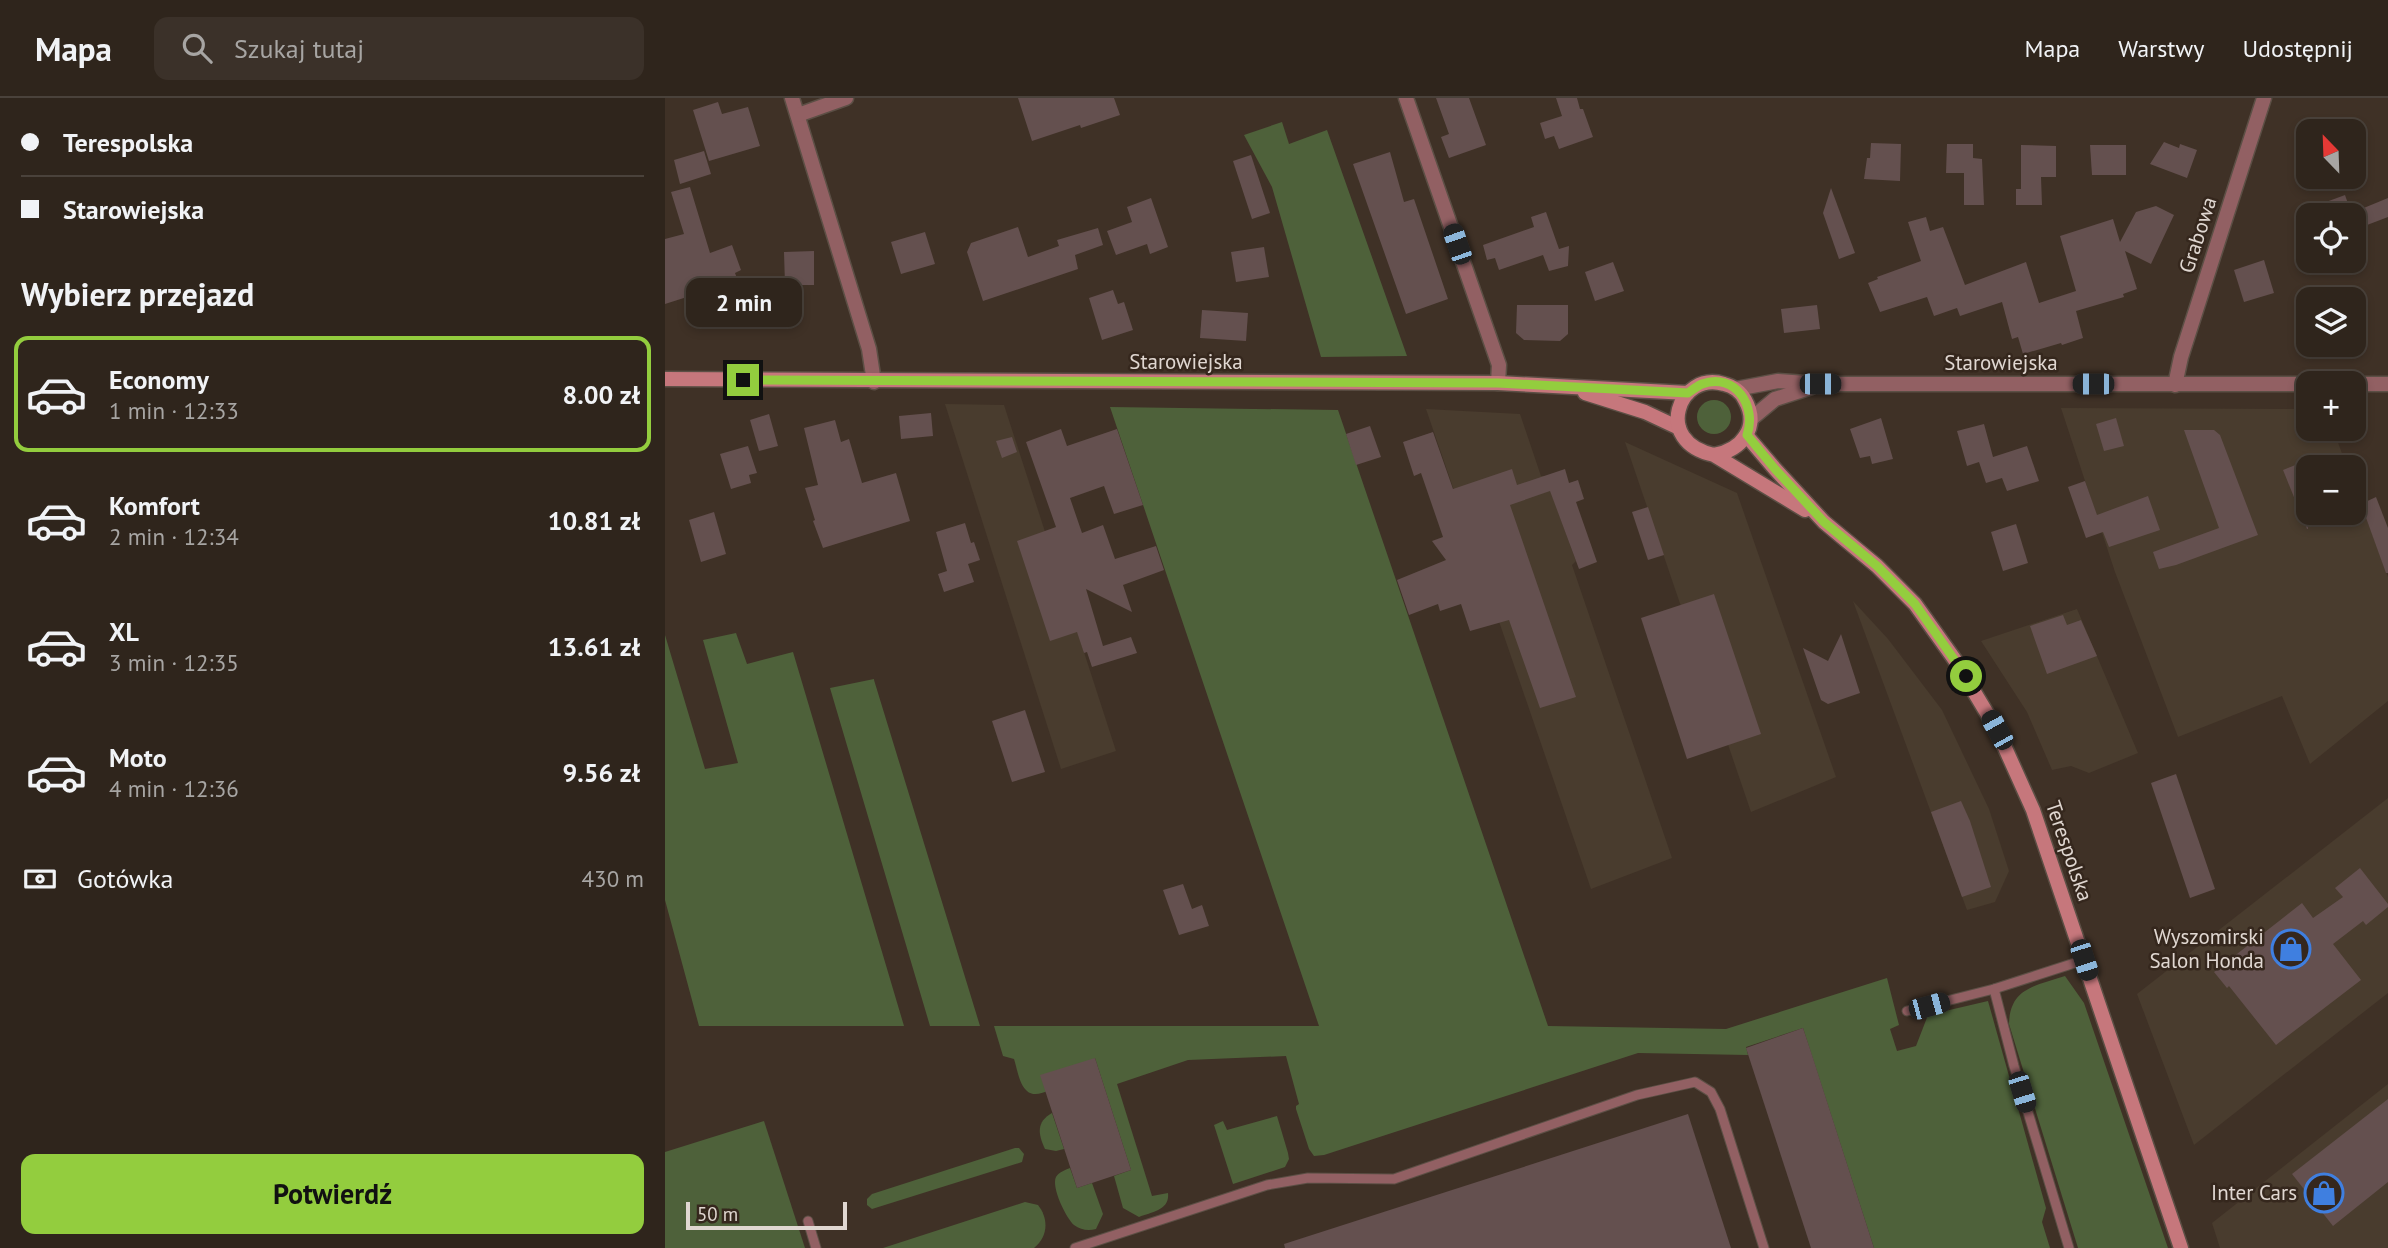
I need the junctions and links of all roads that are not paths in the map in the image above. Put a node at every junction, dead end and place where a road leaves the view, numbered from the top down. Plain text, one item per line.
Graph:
1 (792, 98) edge
2 (846, 98) edge
3 (1406, 98) edge
4 (2264, 98) edge
5 (798, 115) junction
6 (665, 379) edge
7 (874, 382) junction
8 (1498, 383) junction
9 (1820, 384) junction
10 (2296, 384) edge
11 (2366, 384) edge
12 (2388, 384) edge
13 (2175, 385) junction
14 (1567, 388) junction
15 (1735, 389) junction
16 (1688, 393) junction
17 (1751, 419) junction
18 (1679, 428) junction
19 (1747, 435) junction
20 (1714, 455) junction
21 (1824, 522) junction
22 (2084, 960) junction
23 (1993, 989) junction
24 (1907, 1012) dead end
25 (808, 1222) dead end
26 (816, 1248) edge
27 (1075, 1248) edge
28 (1764, 1248) edge
29 (2069, 1248) edge
30 (2181, 1248) edge

1 - 5 street
2 - 5 street
3 - 8 street
4 - 13 street, Grabowa
5 - 7 street
6 - 7 street, Starowiejska
7 - 8 street, Starowiejska
8 - 14 street, Starowiejska
9 - 13 street, Starowiejska
9 - 15 street, Starowiejska
9 - 17 street, Starowiejska
10 - 13 street, Starowiejska
11 - 12 street
14 - 16 street, Starowiejska
14 - 18 street, Starowiejska
15 - 16 street
15 - 17 street
16 - 18 street
17 - 19 street
18 - 20 street
19 - 20 street
19 - 21 street, Terespolska
20 - 21 street, Terespolska
21 - 22 street, Terespolska
22 - 23 lane
22 - 30 street, Terespolska
23 - 24 lane
23 - 29 lane
25 - 26 lane
27 - 28 lane

